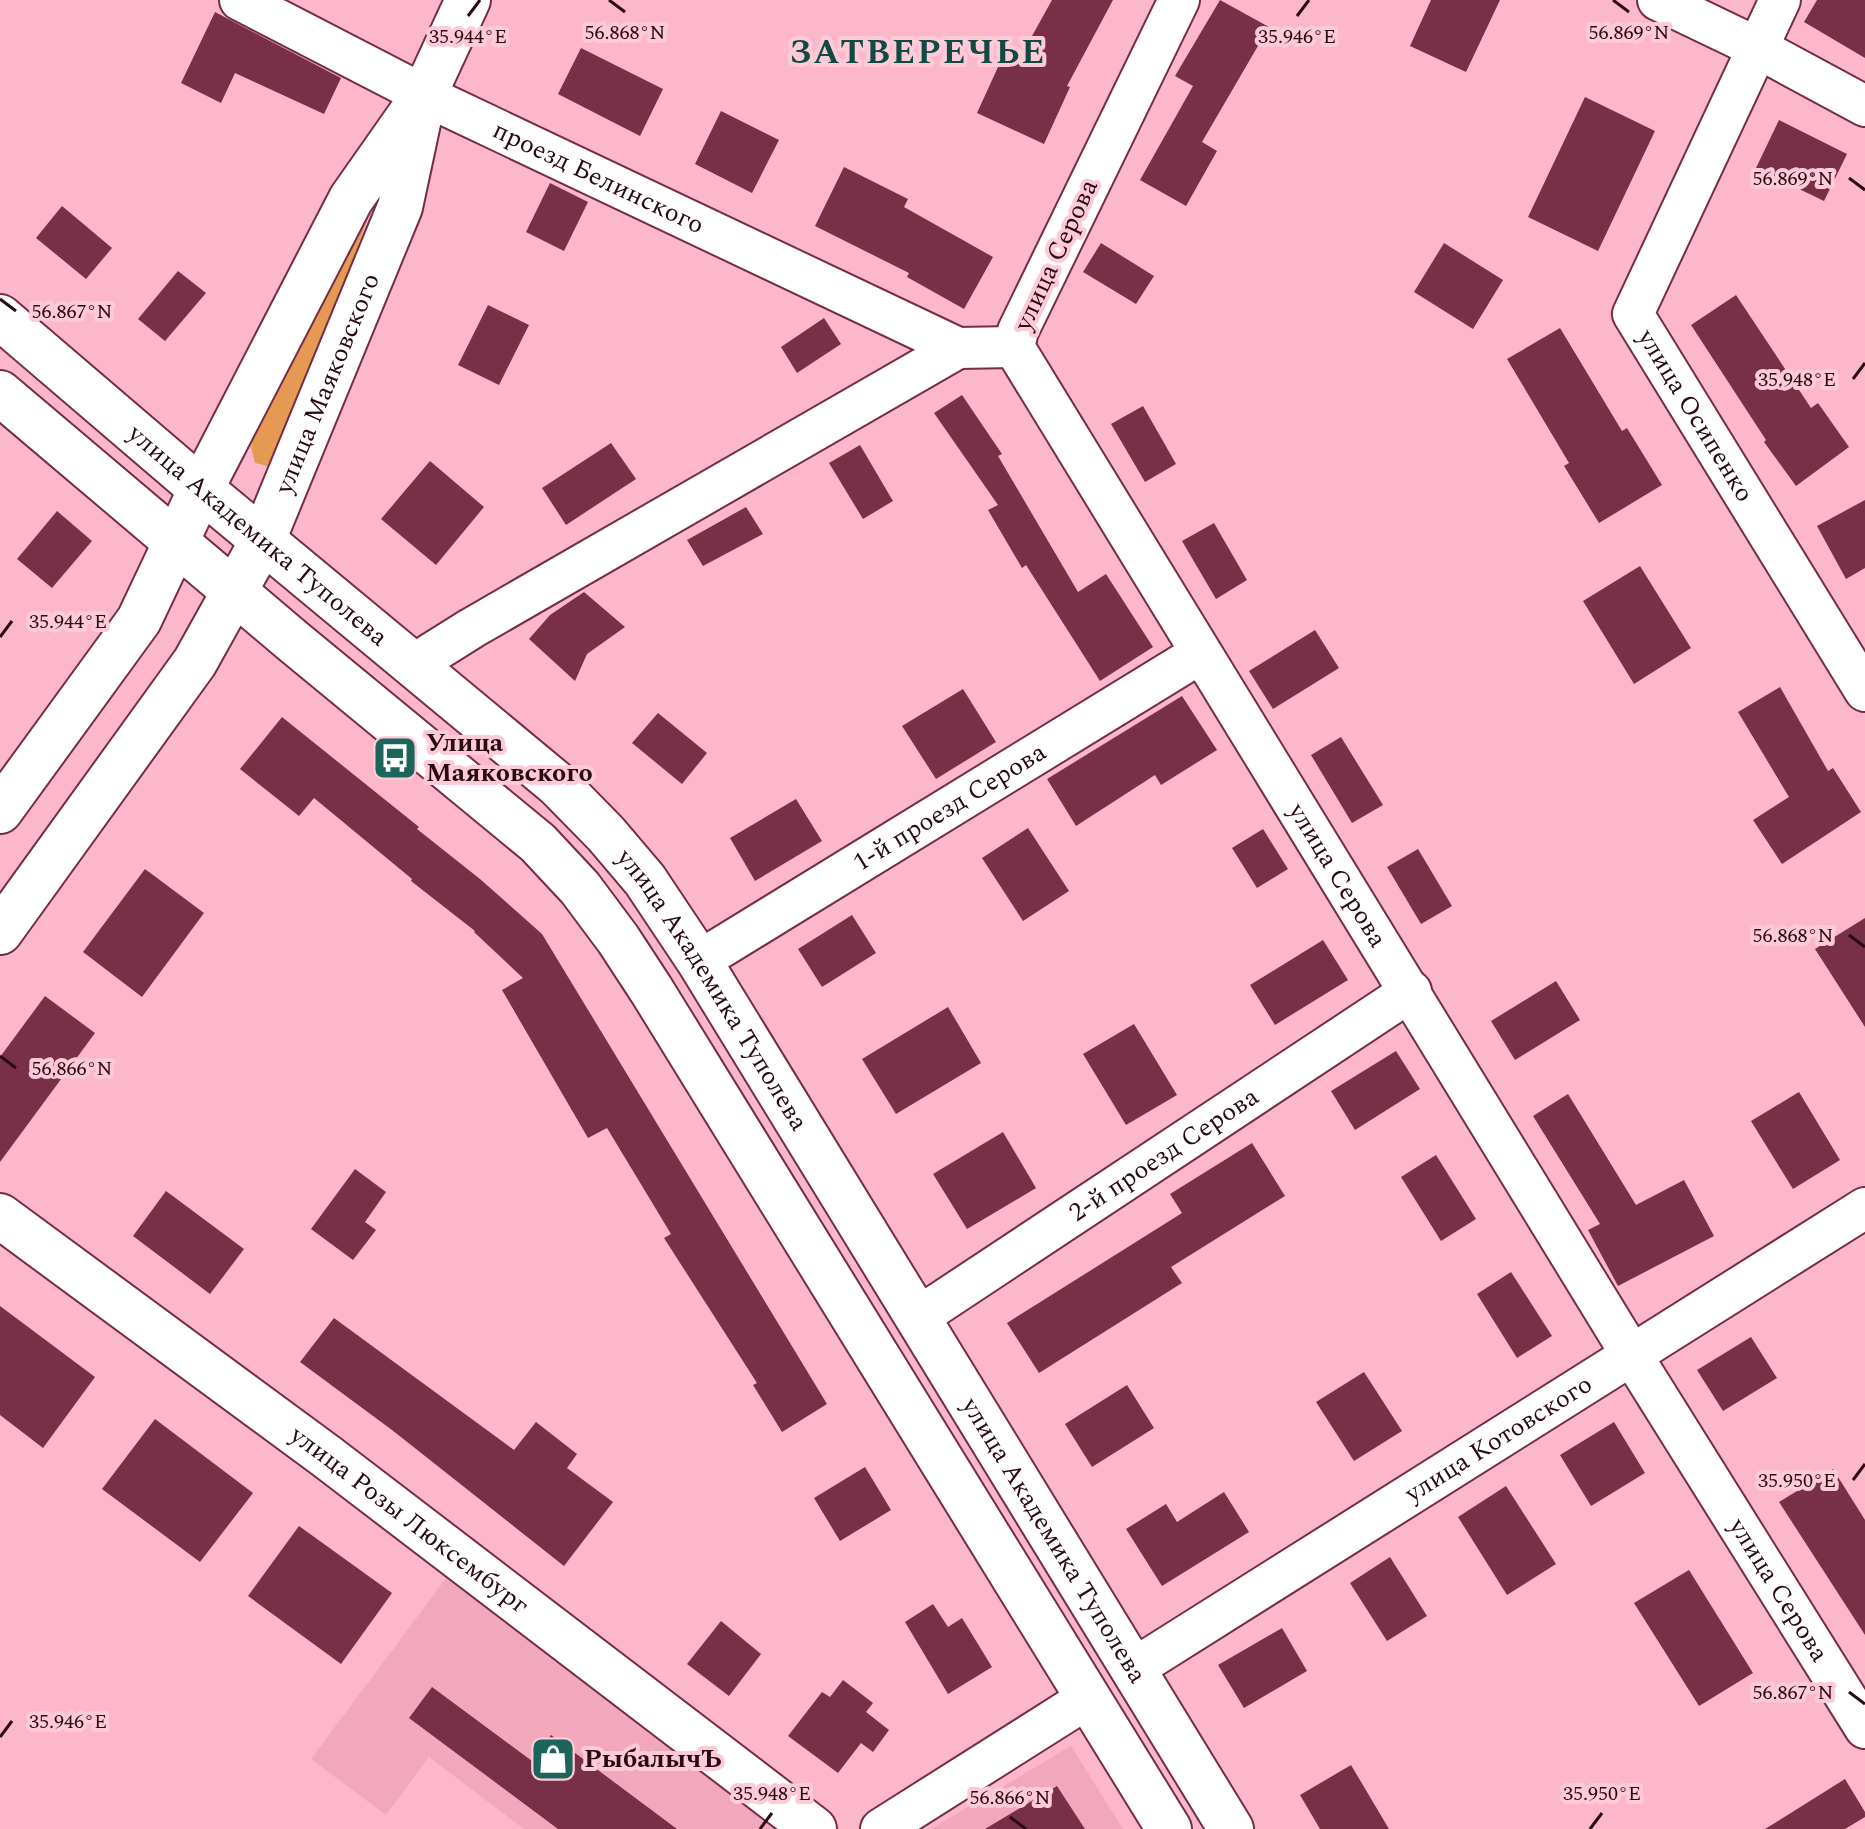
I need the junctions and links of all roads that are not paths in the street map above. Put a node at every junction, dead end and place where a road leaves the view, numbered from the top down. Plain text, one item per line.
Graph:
1 (240, 0) edge
2 (468, 0) edge
3 (1179, 0) edge
4 (1658, 0) edge
5 (1780, 0) edge
6 (1756, 47) junction
7 (424, 95) junction
8 (1865, 106) edge
9 (0, 317) edge
10 (1014, 347) junction
11 (958, 348) junction
12 (0, 393) edge
13 (201, 489) junction
14 (263, 540) junction
15 (175, 542) junction
16 (234, 591) junction
17 (1201, 653) junction
18 (413, 665) junction
19 (1865, 691) edge
20 (0, 811) edge
21 (0, 932) edge
22 (699, 961) junction
23 (1411, 991) junction
24 (1865, 1208) edge
25 (0, 1216) edge
26 (917, 1318) junction
27 (1631, 1354) junction
28 (1133, 1669) junction
29 (1088, 1698) junction
30 (1865, 1728) edge
31 (814, 1829) edge
32 (881, 1829) edge
33 (1169, 1829) edge
34 (1231, 1829) edge

1 - 7 street, проезд Белинского
2 - 7 main road, улица Маяковского
3 - 10 street, улица Серова
4 - 6 street
5 - 6 street, улица Осипенко
6 - 8 street
6 - 19 street, улица Осипенко
7 - 11 street, проезд Белинского
7 - 13 main road, улица Маяковского
7 - 14 main road, улица Маяковского
9 - 13 main road, улица Академика Туполева
10 - 11 street, проезд Белинского
10 - 17 street, улица Серова
11 - 18 street, проезд Белинского
12 - 15 main road, улица Академика Туполева
13 - 14 main road, улица Академика Туполева
13 - 15 main road, улица Маяковского
14 - 16 main road, улица Маяковского
14 - 18 main road, улица Академика Туполева
15 - 16 main road, улица Академика Туполева
15 - 20 main road, улица Маяковского
16 - 21 main road, улица Маяковского
16 - 29 main road, улица Академика Туполева
17 - 22 street, 1-й проезд Серова
17 - 23 street, улица Серова
18 - 22 main road, улица Академика Туполева
22 - 26 main road, улица Академика Туполева
23 - 26 street, 2-й проезд Серова
23 - 27 street, улица Серова
24 - 27 street, улица Котовского
25 - 31 main road, улица Розы Люксембург
26 - 28 main road, улица Академика Туполева
27 - 28 street, улица Котовского
27 - 30 street, улица Серова
28 - 34 main road, улица Академика Туполева
29 - 32 street
29 - 33 main road, улица Академика Туполева

